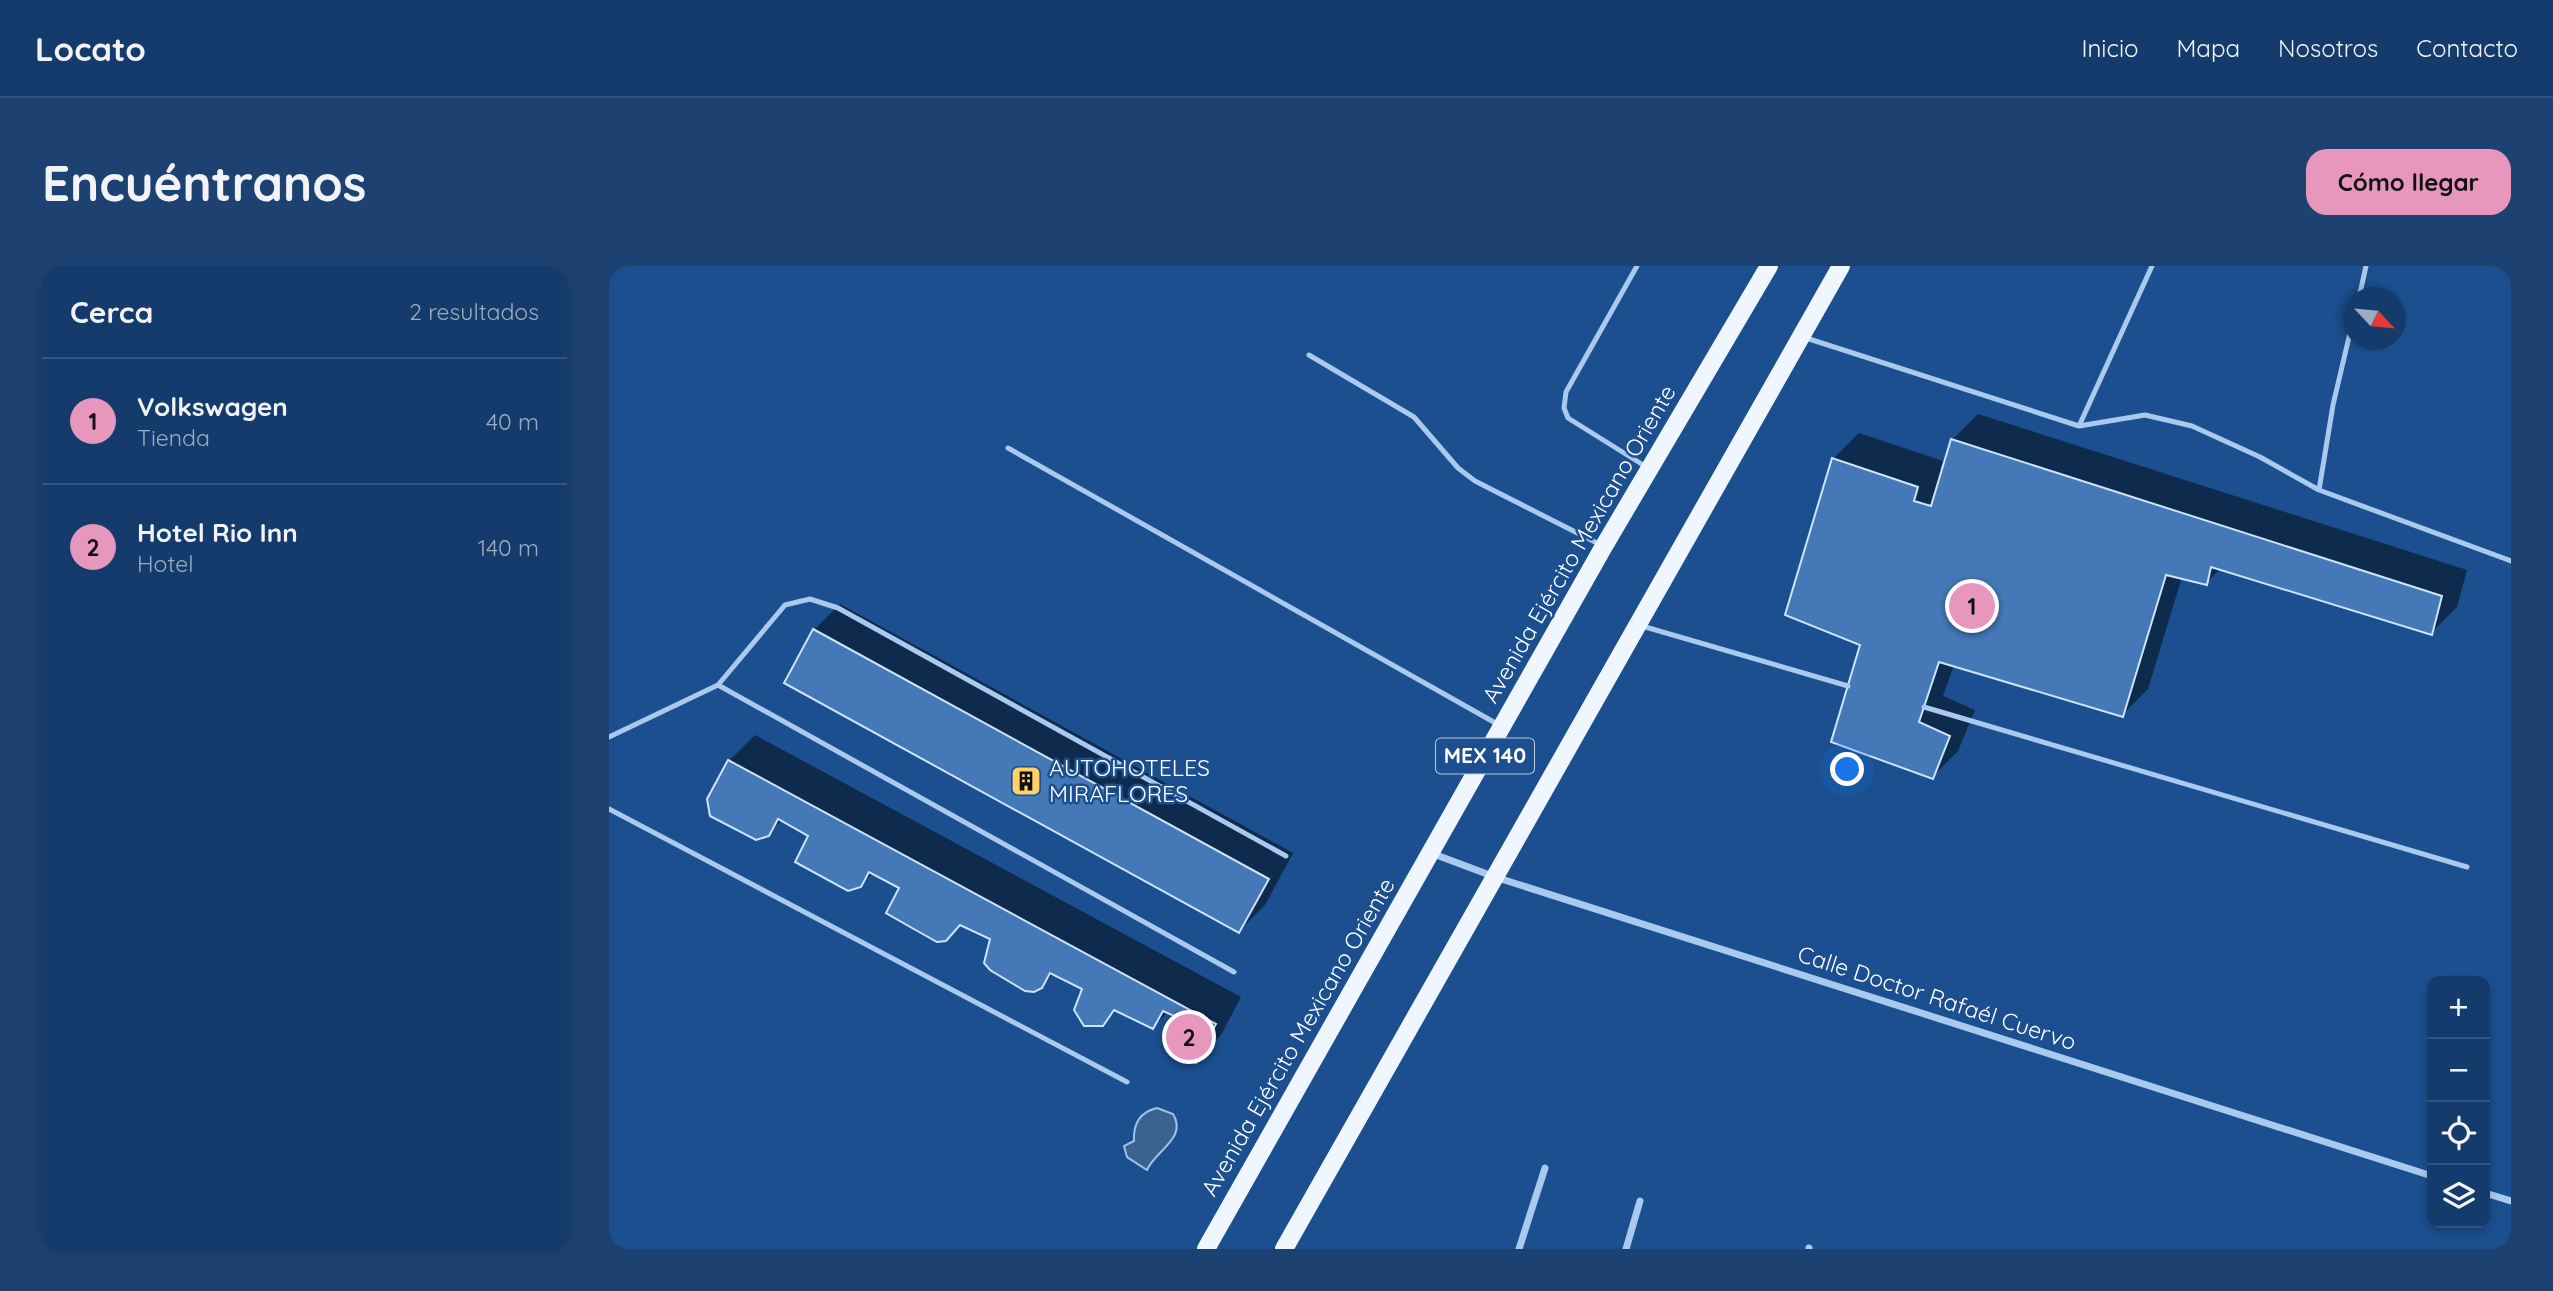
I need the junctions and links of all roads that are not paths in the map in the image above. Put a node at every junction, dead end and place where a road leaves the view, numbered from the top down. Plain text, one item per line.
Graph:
1 (1637, 266) edge
2 (1769, 266) edge
3 (1841, 266) edge
4 (2152, 266) edge
5 (2366, 266) edge
6 (2361, 287) edge
7 (1800, 336) junction
8 (2347, 350) edge
9 (1309, 355) dead end
10 (2079, 426) junction
11 (1008, 448) dead end
12 (1651, 469) junction
13 (2319, 491) junction
14 (1604, 546) junction
15 (2511, 561) edge
16 (1635, 624) junction
17 (718, 685) junction
18 (1848, 686) dead end
19 (1924, 707) dead end
20 (1502, 727) junction
21 (609, 737) edge
22 (609, 809) edge
23 (1431, 853) junction
24 (1286, 856) dead end
25 (2467, 867) dead end
26 (1495, 877) junction
27 (1234, 972) dead end
28 (1127, 1082) dead end
29 (1545, 1168) dead end
30 (2427, 1174) edge
31 (2490, 1195) edge
32 (1640, 1201) dead end
33 (2511, 1201) edge
34 (1206, 1249) edge
35 (1284, 1249) edge
36 (1519, 1249) edge
37 (1626, 1249) edge

1 - 12 lane
2 - 12 main road, Avenida Ejército Mexicano Oriente / MEX 140
3 - 7 main road, MEX 140
4 - 10 lane
5 - 6 lane
7 - 10 lane
7 - 16 main road, MEX 140
8 - 13 lane
9 - 14 lane
10 - 13 lane
11 - 20 lane
12 - 14 main road, Avenida Ejército Mexicano Oriente / MEX 140
13 - 15 lane
14 - 20 main road, Avenida Ejército Mexicano Oriente / MEX 140
16 - 18 lane
16 - 26 main road, MEX 140
17 - 21 lane
17 - 24 lane
17 - 27 lane
19 - 25 lane
20 - 23 main road, Avenida Ejército Mexicano Oriente / MEX 140
22 - 28 lane
23 - 26 street, Calle Doctor Rafaél Cuervo
23 - 34 main road, Avenida Ejército Mexicano Oriente / MEX 140
26 - 30 street, Calle Doctor Rafaél Cuervo
26 - 35 main road, MEX 140
29 - 36 street
31 - 33 street
32 - 37 street

